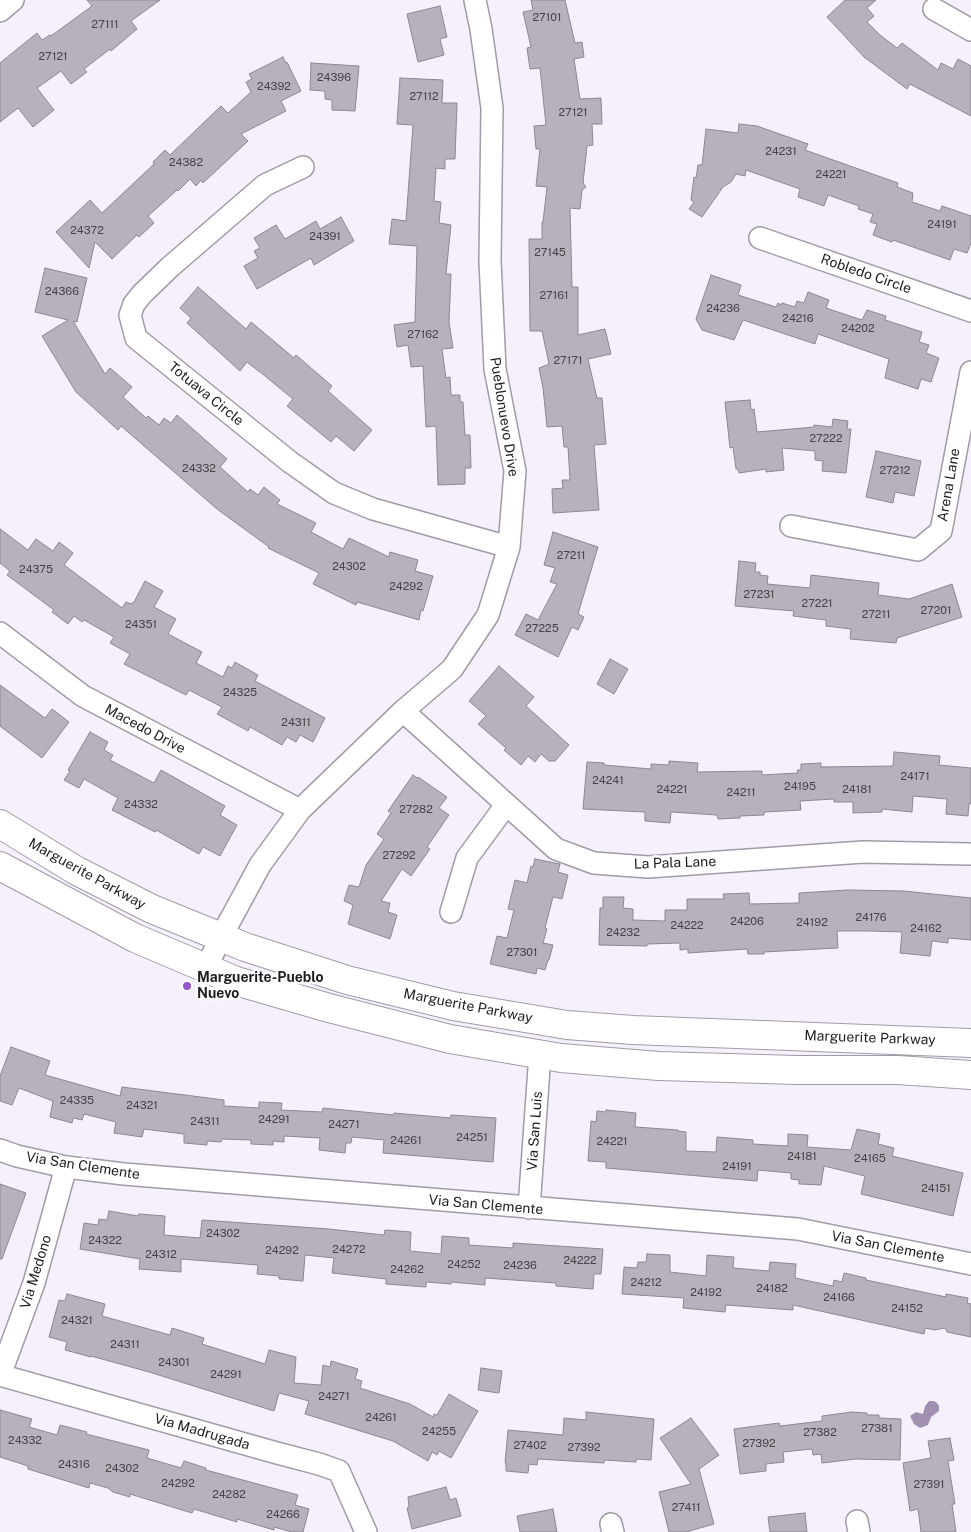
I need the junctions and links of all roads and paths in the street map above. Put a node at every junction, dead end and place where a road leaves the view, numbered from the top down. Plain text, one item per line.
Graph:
1 (14, 0) edge
2 (475, 0) edge
3 (934, 9) dead end
4 (0, 11) edge
5 (971, 30) edge
6 (304, 167) dead end
7 (760, 238) dead end
8 (971, 311) edge
9 (971, 372) edge
10 (792, 526) dead end
11 (509, 547) junction
12 (0, 633) edge
13 (403, 711) junction
14 (506, 805) junction
15 (300, 810) junction
16 (0, 824) edge
17 (971, 854) edge
18 (0, 866) edge
19 (451, 912) dead end
20 (221, 937) junction
21 (206, 968) junction
22 (542, 1021) junction
23 (971, 1043) edge
24 (540, 1054) junction
25 (971, 1075) edge
26 (0, 1150) edge
27 (66, 1167) junction
28 (529, 1208) junction
29 (971, 1264) edge
30 (0, 1375) edge
31 (366, 1532) edge

1 - 4 street
2 - 11 street, Pueblonuevo Drive
3 - 5 street
6 - 11 street, Totuava Circle
7 - 8 street, Robledo Circle
9 - 10 street, Arena Lane
11 - 13 street, Pueblonuevo Drive
12 - 15 street, Macedo Drive
13 - 14 street, La Pala Lane
13 - 15 street, Pueblonuevo Drive
14 - 17 street, La Pala Lane
14 - 19 street
15 - 20 street, Pueblonuevo Drive
16 - 20 main road, Marguerite Parkway
18 - 21 main road
20 - 21 street, Pueblonuevo Drive
20 - 22 main road, Marguerite Parkway
21 - 24 main road
22 - 23 main road, Marguerite Parkway
22 - 24 main road
24 - 25 main road
24 - 28 street, Via San Luis
26 - 27 street, Via San Clemente
27 - 28 street, Via San Clemente
27 - 30 street, Via Medono
28 - 29 street, Via San Clemente
30 - 31 street, Via Madrugada

